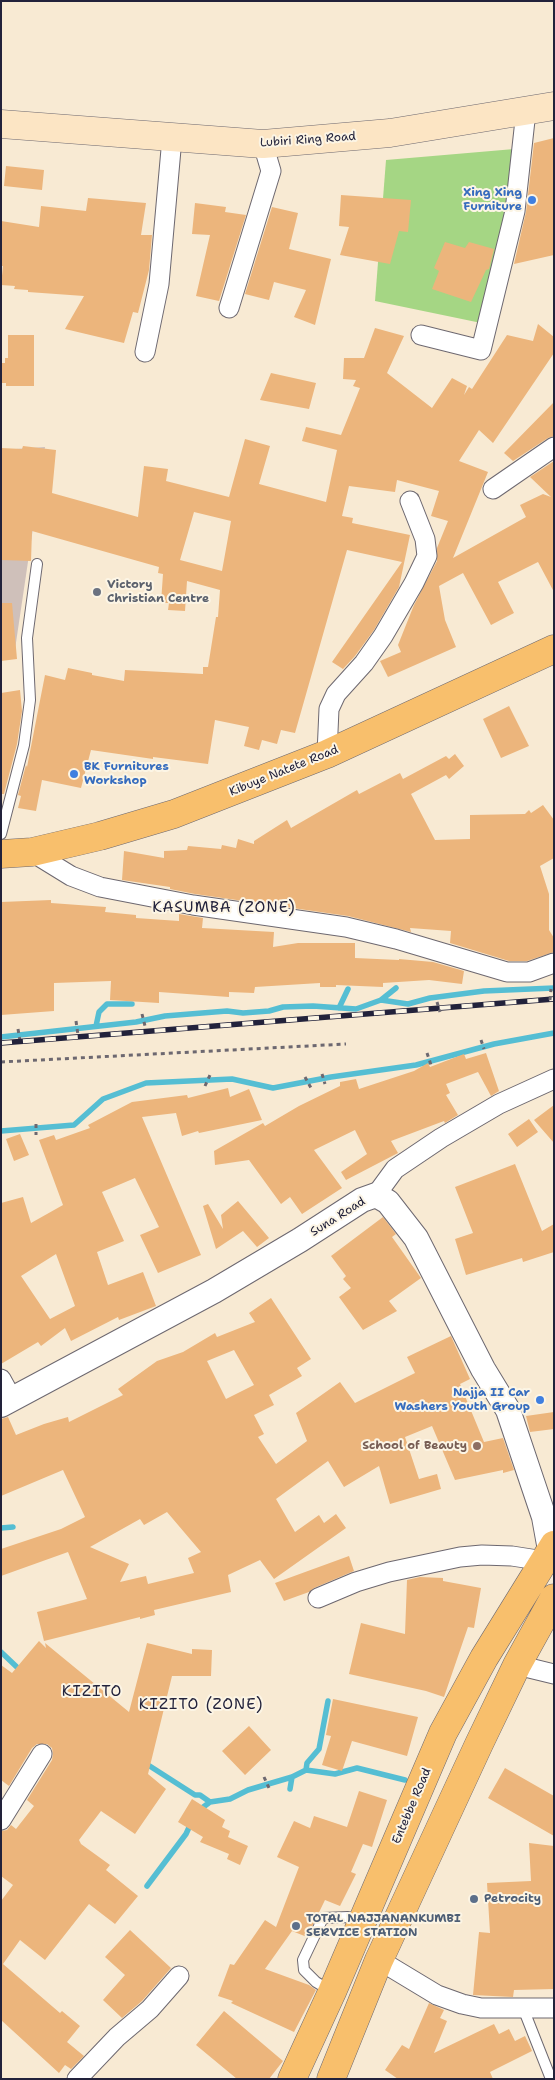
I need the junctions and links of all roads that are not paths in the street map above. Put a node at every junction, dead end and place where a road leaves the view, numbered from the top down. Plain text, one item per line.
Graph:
1 (554, 106) edge
2 (526, 111) junction
3 (1, 124) edge
4 (172, 138) junction
5 (263, 144) junction
6 (229, 308) dead end
7 (421, 335) dead end
8 (145, 352) dead end
9 (554, 448) edge
10 (494, 489) dead end
11 (410, 501) dead end
12 (37, 564) dead end
13 (554, 649) edge
14 (327, 754) junction
15 (1, 834) edge
16 (32, 852) junction
17 (1, 854) edge
18 (554, 963) edge
19 (554, 1079) edge
20 (376, 1195) junction
21 (5, 1394) edge
22 (549, 1552) edge
23 (318, 1598) dead end
24 (554, 1598) edge
25 (517, 1665) junction
26 (554, 1674) edge
27 (42, 1754) dead end
28 (1, 1820) edge
29 (363, 1920) junction
30 (379, 1960) junction
31 (179, 1976) dead end
32 (332, 1992) junction
33 (523, 2008) junction
34 (554, 2008) edge
35 (77, 2079) edge
36 (292, 2079) edge
37 (330, 2079) edge
38 (551, 2079) edge

1 - 2 main road, Lubiri Ring Road
2 - 5 main road, Lubiri Ring Road
2 - 7 street
3 - 4 main road, Lubiri Ring Road
4 - 5 main road, Lubiri Ring Road
4 - 8 street
5 - 6 street
9 - 10 street
11 - 14 street
12 - 15 lane
13 - 14 main road, Kibuye Natete Road
14 - 16 main road, Kibuye Natete Road
16 - 17 main road, Kibuye Natete Road
16 - 18 street
19 - 20 street
20 - 21 street, Suna Road
20 - 22 street, Suna Road
22 - 23 street
22 - 29 main road, Entebbe Road
24 - 25 main road
25 - 26 street
25 - 30 main road
27 - 28 street
29 - 32 main road, Entebbe Road
29 - 32 lane
30 - 33 street
30 - 37 main road
31 - 35 street
32 - 36 main road, Entebbe Road
33 - 34 street
33 - 38 lane

